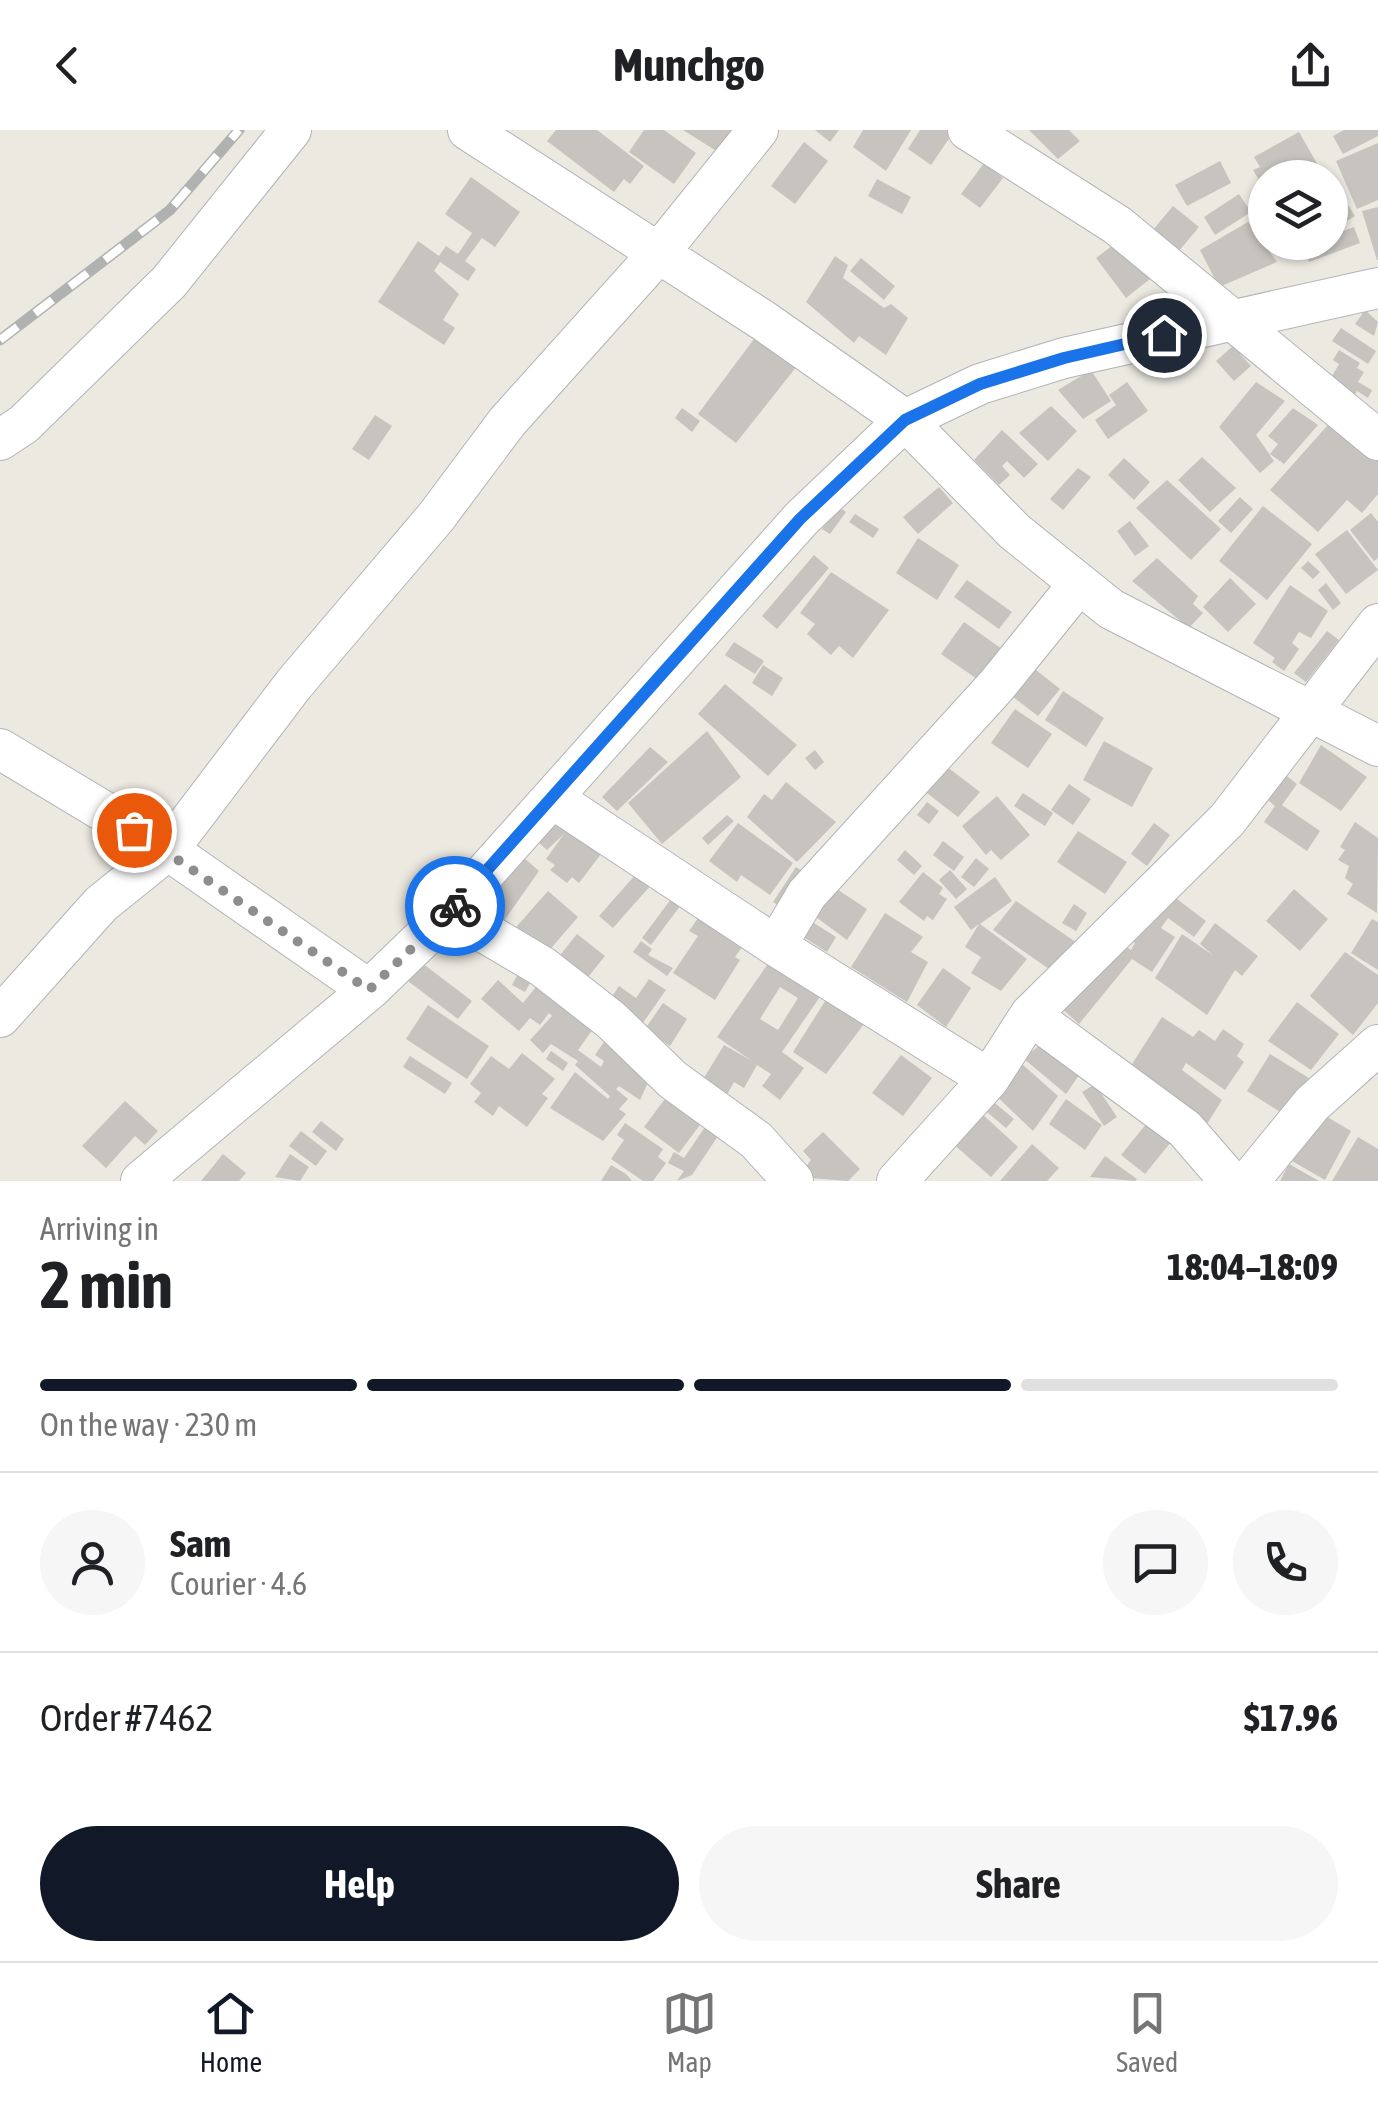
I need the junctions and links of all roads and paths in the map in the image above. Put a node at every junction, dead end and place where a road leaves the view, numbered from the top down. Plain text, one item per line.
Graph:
1 (291, 130) edge
2 (468, 130) edge
3 (758, 130) edge
4 (968, 130) edge
5 (656, 255) junction
6 (1378, 288) edge
7 (1230, 320) junction
8 (905, 420) junction
9 (0, 440) edge
10 (1378, 440) edge
11 (1077, 586) junction
12 (1378, 624) edge
13 (1311, 711) junction
14 (1378, 746) edge
15 (0, 749) edge
16 (552, 798) junction
17 (168, 850) junction
18 (450, 912) junction
19 (776, 946) junction
20 (369, 990) junction
21 (1030, 1015) junction
22 (0, 1017) edge
23 (1378, 1045) edge
24 (989, 1078) junction
25 (775, 1174) edge
26 (141, 1181) edge
27 (898, 1181) edge
28 (1230, 1181) edge
29 (1249, 1181) edge

1 - 9 street
2 - 5 street
3 - 5 street
4 - 7 street
5 - 8 street
5 - 17 street
6 - 7 street
7 - 8 street
7 - 10 street
8 - 11 street
8 - 16 street
11 - 13 street
11 - 19 street
12 - 13 street
13 - 14 street
13 - 21 street
15 - 17 street
16 - 18 street
16 - 19 street
17 - 20 street
17 - 22 street
18 - 20 street
18 - 25 street
19 - 24 street
20 - 26 street
21 - 24 street
21 - 28 street
23 - 29 street
24 - 27 street

